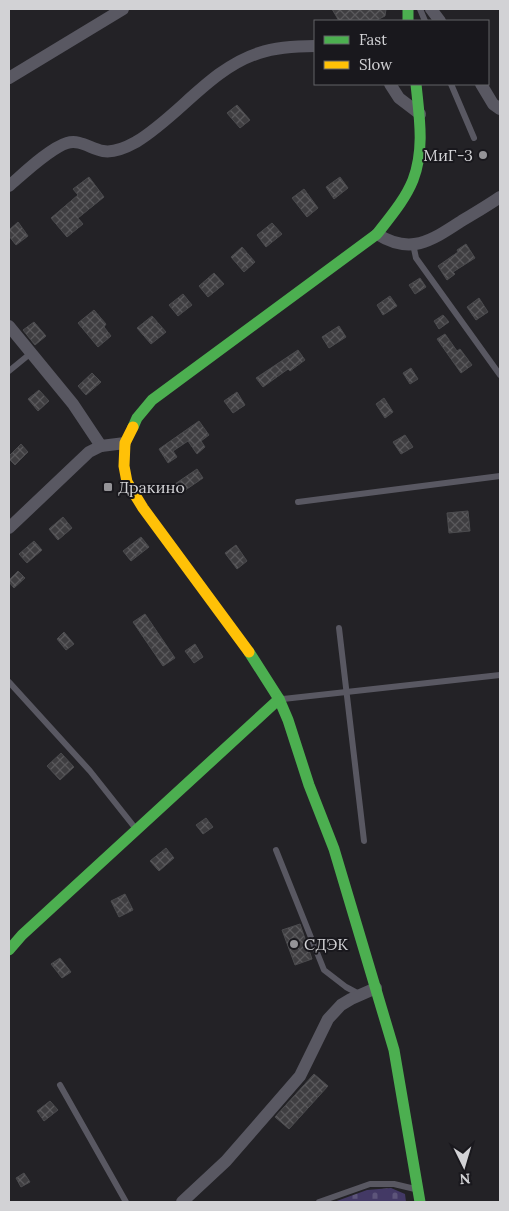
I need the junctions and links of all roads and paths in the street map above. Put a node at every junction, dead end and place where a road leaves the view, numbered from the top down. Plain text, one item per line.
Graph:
1 (123, 9) edge
2 (431, 9) edge
3 (439, 20) edge
4 (314, 46) edge
5 (9, 78) edge
6 (391, 85) edge
7 (416, 85) edge
8 (451, 85) edge
9 (482, 85) edge
10 (500, 109) edge
11 (420, 114) junction
12 (474, 138) dead end
13 (9, 186) edge
14 (500, 197) edge
15 (377, 234) junction
16 (413, 244) junction
17 (9, 326) edge
18 (31, 353) junction
19 (9, 371) edge
20 (500, 375) edge
21 (125, 443) junction
22 (102, 446) junction
23 (500, 476) edge
24 (298, 502) dead end
25 (9, 528) edge
26 (339, 628) dead end
27 (500, 675) edge
28 (9, 682) edge
29 (345, 693) junction
30 (279, 699) junction
31 (137, 830) junction
32 (364, 841) dead end
33 (276, 850) dead end
34 (9, 950) edge
35 (376, 988) junction
36 (359, 994) junction
37 (60, 1085) dead end
38 (418, 1190) junction
39 (126, 1202) edge
40 (182, 1202) edge
41 (319, 1202) edge
42 (420, 1202) edge

1 - 5 street
2 - 3 street
4 - 13 street
6 - 11 street
7 - 11 main road
8 - 12 lane
9 - 10 street
11 - 15 main road
14 - 16 street
15 - 16 street
15 - 21 main road
16 - 20 lane
17 - 18 street
18 - 19 lane
18 - 22 street
21 - 22 street
21 - 30 main road
22 - 25 street
23 - 24 lane
26 - 29 lane
27 - 29 lane
28 - 31 lane
29 - 30 lane
29 - 32 lane
30 - 31 main road
30 - 35 main road
31 - 34 main road
33 - 36 lane
35 - 36 street
35 - 38 main road
36 - 40 street
37 - 39 lane
38 - 41 lane
38 - 42 main road

